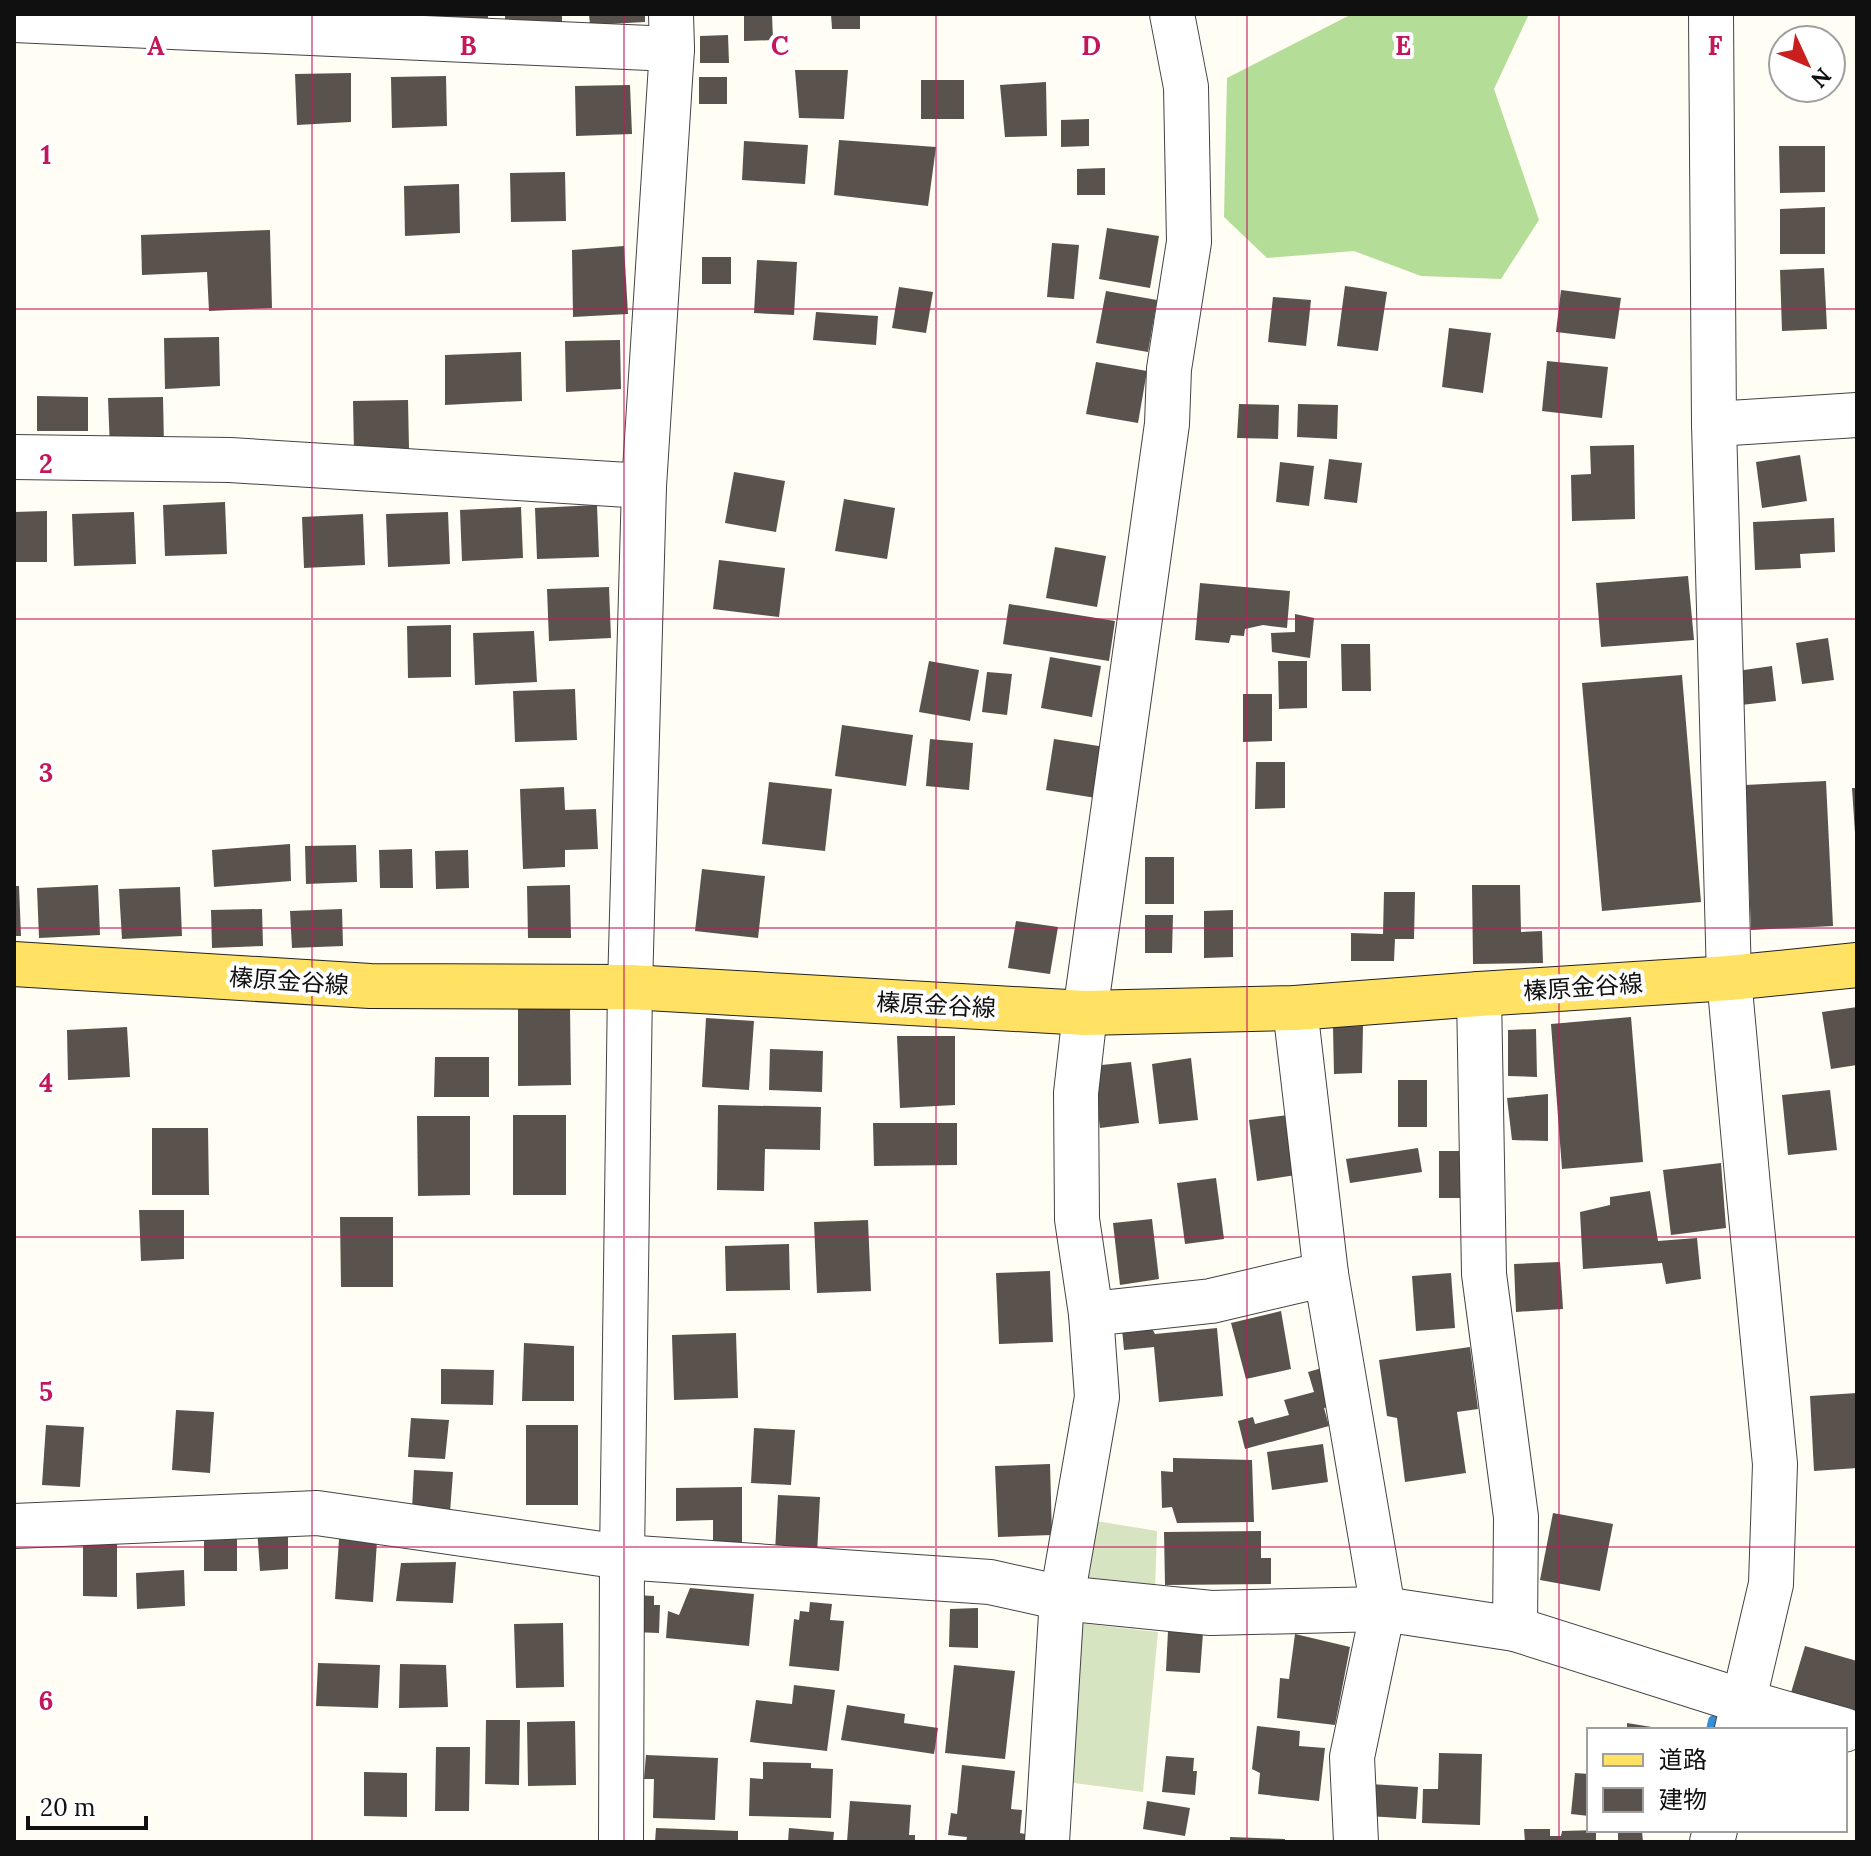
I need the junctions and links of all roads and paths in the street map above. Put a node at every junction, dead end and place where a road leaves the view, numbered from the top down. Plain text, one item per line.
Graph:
1 (1172, 14) edge
2 (1711, 14) edge
3 (14, 20) edge
4 (671, 31) edge
5 (1857, 415) edge
6 (1714, 424) junction
7 (14, 457) edge
8 (644, 486) junction
9 (14, 964) edge
10 (1857, 965) edge
11 (1729, 978) junction
12 (630, 987) junction
13 (1479, 994) junction
14 (1295, 1008) junction
15 (1085, 1013) junction
16 (1326, 1274) junction
17 (1091, 1314) junction
18 (14, 1526) edge
19 (622, 1557) junction
20 (1062, 1598) junction
21 (1383, 1609) junction
22 (1515, 1629) junction
23 (1741, 1716) edge
24 (1829, 1728) edge
25 (621, 1842) edge
26 (1047, 1842) edge
27 (1356, 1842) edge

1 - 15 street
2 - 6 street
3 - 4 street
4 - 8 street
5 - 6 street
6 - 11 street
7 - 8 street
8 - 12 street
9 - 12 main road, 榛原金谷線
10 - 11 main road, 榛原金谷線
11 - 13 main road, 榛原金谷線
11 - 23 street
12 - 15 main road, 榛原金谷線
12 - 19 street
13 - 14 main road, 榛原金谷線
13 - 22 street
14 - 15 main road, 榛原金谷線
14 - 16 street
15 - 17 street
16 - 17 street
16 - 21 street
17 - 20 street
18 - 19 street
19 - 20 street
19 - 25 street
20 - 21 street
20 - 26 street
21 - 22 street
21 - 27 street
22 - 23 street
23 - 24 street

